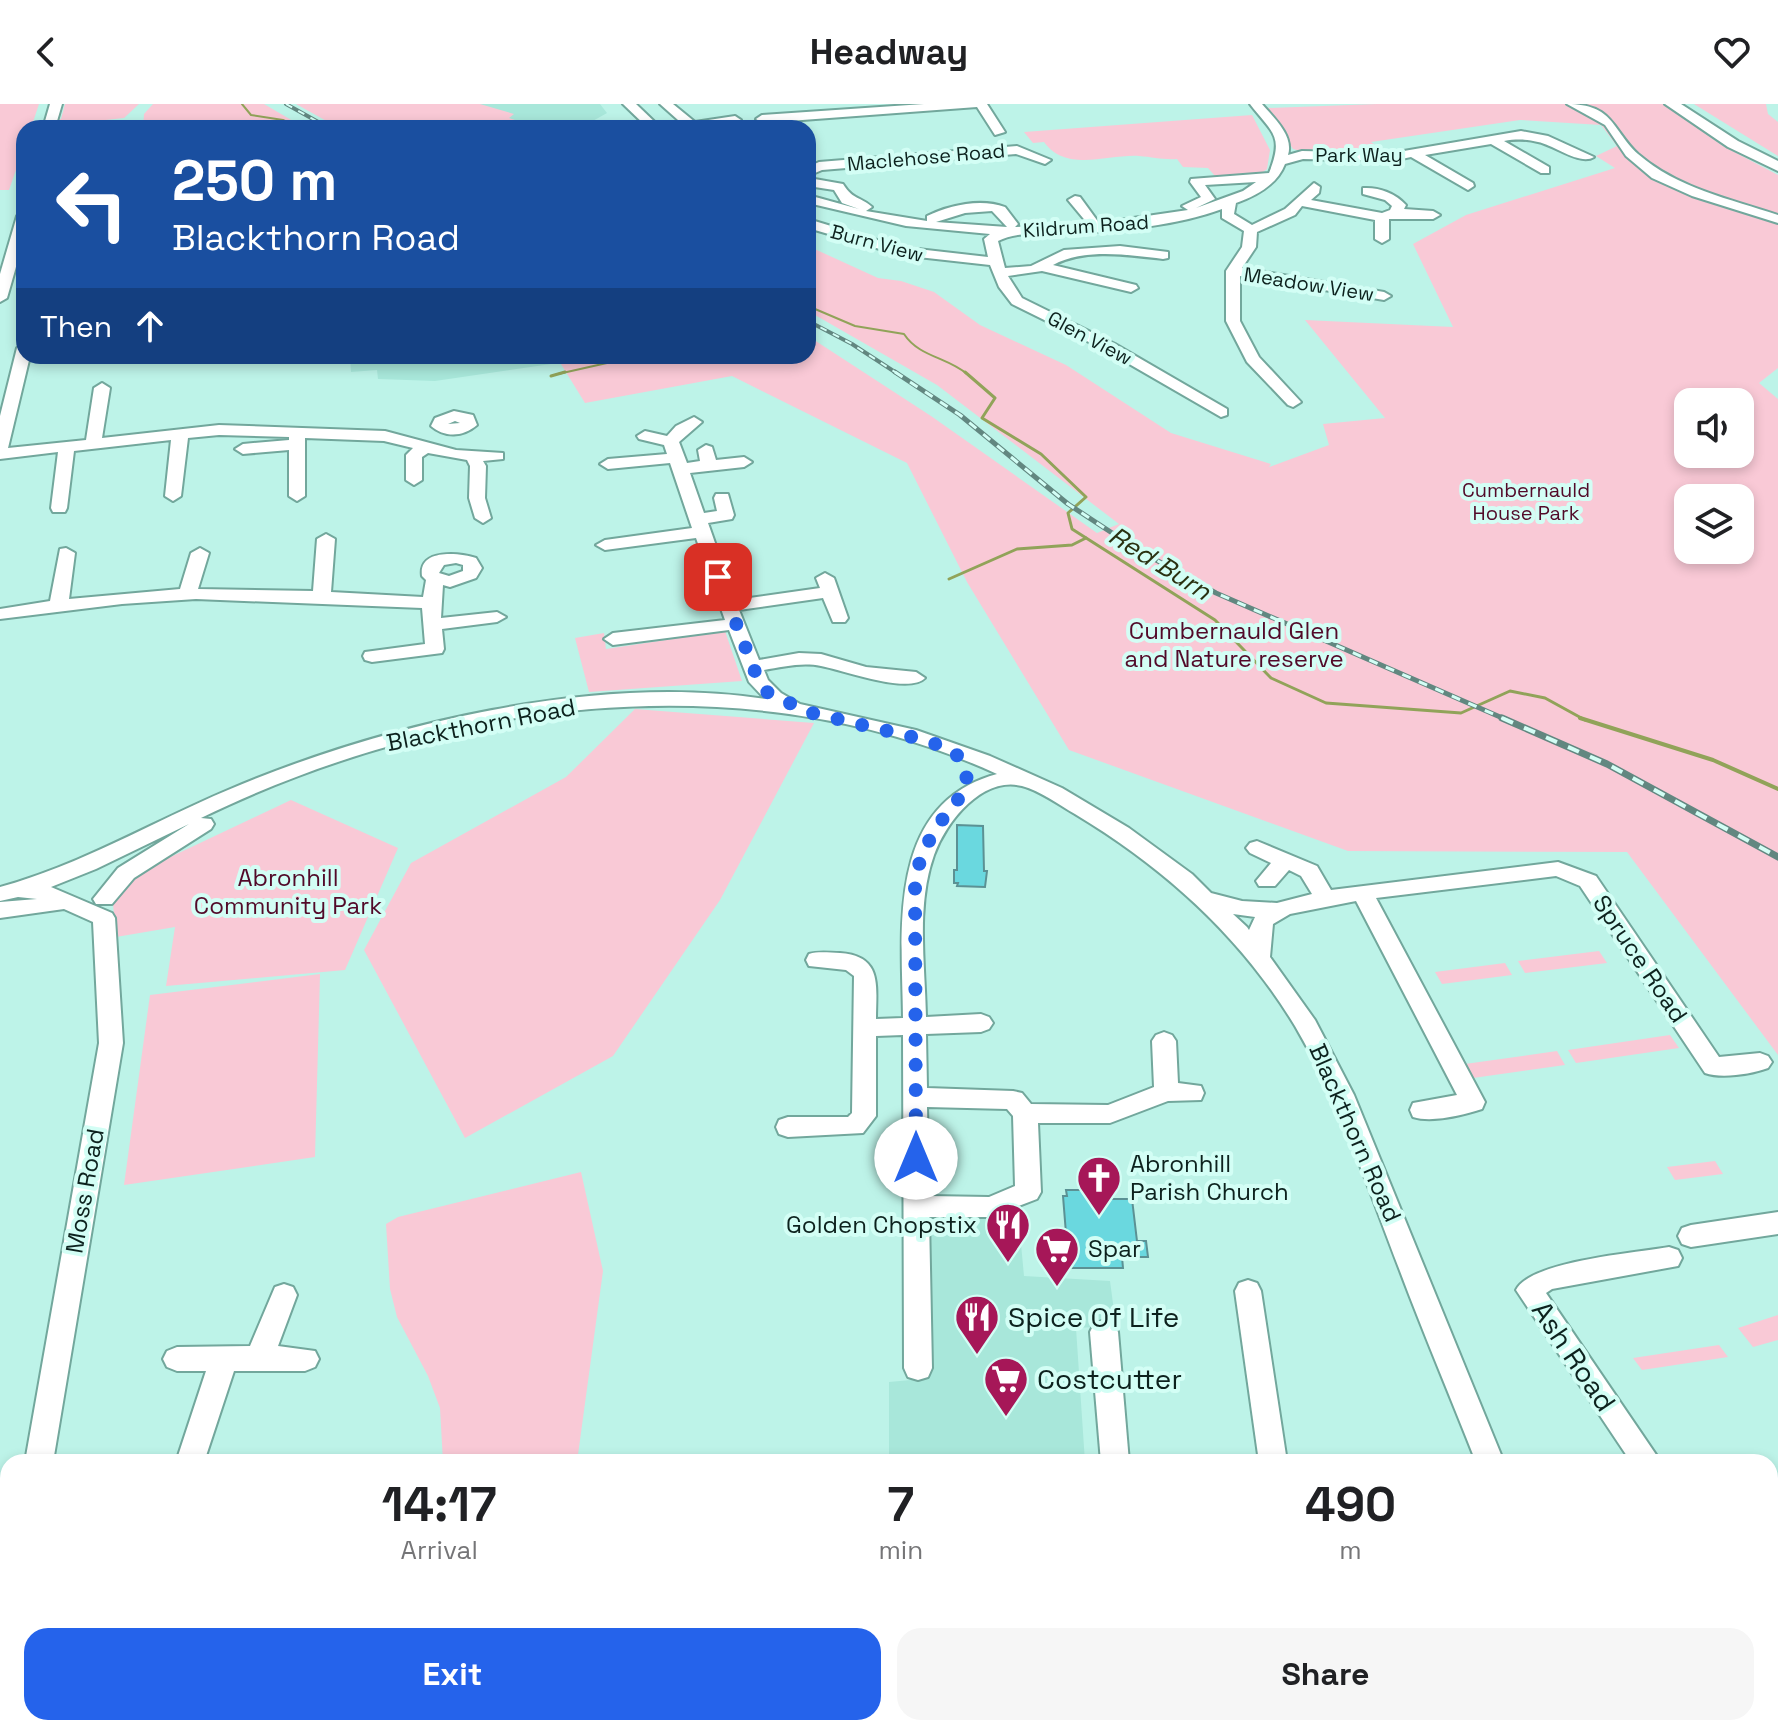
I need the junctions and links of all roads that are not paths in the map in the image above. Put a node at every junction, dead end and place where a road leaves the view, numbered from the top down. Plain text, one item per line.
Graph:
1 (629, 104) edge
2 (666, 104) edge
3 (974, 104) edge
4 (981, 104) edge
5 (1256, 104) edge
6 (1573, 104) edge
7 (1672, 104) edge
8 (1685, 104) edge
9 (943, 105) edge
10 (822, 109) edge
11 (762, 119) dead end
12 (646, 120) edge
13 (685, 120) edge
14 (979, 124) dead end
15 (1493, 140) junction
16 (1283, 154) junction
17 (882, 155) dead end
18 (1416, 155) junction
19 (1588, 157) dead end
20 (1045, 160) dead end
21 (1778, 160) edge
22 (816, 161) edge
23 (843, 161) junction
24 (816, 166) edge
25 (1778, 167) edge
26 (1545, 170) dead end
27 (816, 182) edge
28 (1247, 186) junction
29 (1468, 186) dead end
30 (1314, 187) dead end
31 (1368, 191) dead end
32 (1075, 200) dead end
33 (816, 202) edge
34 (1299, 202) junction
35 (1229, 208) junction
36 (1198, 212) joint
37 (1389, 215) junction
38 (1433, 215) dead end
39 (932, 219) junction
40 (1778, 219) edge
41 (1093, 222) junction
42 (816, 226) edge
43 (1009, 228) junction
44 (974, 229) junction
45 (991, 239) junction
46 (1382, 239) dead end
47 (1250, 240) junction
48 (16, 243) edge
49 (1163, 255) dead end
50 (997, 267) junction
51 (1042, 267) junction
52 (1233, 271) junction
53 (1131, 288) dead end
54 (1384, 296) dead end
55 (0, 298) edge
56 (20, 364) edge
57 (102, 388) dead end
58 (1293, 402) dead end
59 (1221, 412) dead end
60 (694, 422) dead end
61 (449, 431) dead end
62 (180, 434) junction
63 (34, 435) dead end
64 (94, 435) junction
65 (645, 436) dead end
66 (297, 439) junction
67 (67, 446) junction
68 (243, 449) dead end
69 (429, 449) junction
70 (0, 451) edge
71 (497, 456) dead end
72 (676, 456) junction
73 (473, 457) junction
74 (744, 462) dead end
75 (608, 464) dead end
76 (414, 480) dead end
77 (173, 496) dead end
78 (297, 496) dead end
79 (722, 498) dead end
80 (59, 508) dead end
81 (483, 518) dead end
82 (700, 525) junction
83 (326, 539) dead end
84 (605, 545) dead end
85 (66, 553) dead end
86 (200, 553) dead end
87 (435, 579) dead end
88 (187, 595) junction
89 (322, 598) junction
90 (431, 603) junction
91 (59, 605) junction
92 (728, 606) junction
93 (0, 614) edge
94 (497, 617) dead end
95 (839, 618) dead end
96 (736, 624) junction
97 (433, 625) junction
98 (613, 639) dead end
99 (372, 656) dead end
100 (756, 673) junction
101 (916, 678) dead end
102 (727, 702) junction
103 (808, 712) junction
104 (954, 751) junction
105 (323, 763) junction
106 (1025, 780) junction
107 (963, 797) junction
108 (204, 824) junction
109 (140, 840) junction
110 (1257, 848) dead end
111 (1286, 860) junction
112 (121, 863) junction
113 (1267, 881) dead end
114 (10, 892) edge
115 (1363, 894) junction
116 (1325, 898) junction
117 (58, 899) junction
118 (1203, 899) junction
119 (104, 908) junction
120 (0, 909) edge
121 (1276, 910) junction
122 (1259, 957) junction
123 (817, 960) dead end
124 (981, 1023) dead end
125 (915, 1025) junction
126 (865, 1028) junction
127 (1164, 1041) dead end
128 (1760, 1062) dead end
129 (1166, 1092) junction
130 (1192, 1093) dead end
131 (915, 1097) junction
132 (1422, 1110) dead end
133 (1025, 1113) junction
134 (788, 1127) dead end
135 (916, 1206) junction
136 (1778, 1223) edge
137 (1691, 1236) dead end
138 (1669, 1258) dead end
139 (1248, 1291) dead end
140 (284, 1295) dead end
141 (1104, 1332) dead end
142 (260, 1356) junction
143 (177, 1359) dead end
144 (305, 1359) dead end
145 (223, 1361) junction
146 (918, 1368) dead end
147 (40, 1454) edge
148 (193, 1454) edge
149 (1114, 1454) edge
150 (1272, 1454) edge
151 (1487, 1454) edge
152 (1642, 1454) edge

1 - 12 street
2 - 13 street
3 - 9 street
4 - 14 street
5 - 16 street
6 - 40 street
7 - 25 main road
8 - 21 main road
9 - 10 street
10 - 11 street
15 - 18 street, Park Way
15 - 19 street, Park Way
15 - 26 street
16 - 18 street, Park Way
16 - 28 street
17 - 23 street
18 - 29 street, Park Way
20 - 23 street, Maclehose Road
22 - 23 street
23 - 24 street, Maclehose Road
27 - 39 street
28 - 35 street
28 - 41 street
30 - 34 street
31 - 37 street
32 - 41 street
33 - 44 street, Kildrum Road
34 - 37 street
34 - 47 street
35 - 36 street, Meadow View
35 - 47 street, Meadow View
36 - 43 street, Kildrum Road
37 - 38 street
37 - 46 street
39 - 43 street
39 - 43 street
41 - 43 street
42 - 50 street, Burn View
43 - 44 street, Kildrum Road
43 - 45 street
44 - 45 street
45 - 50 street, Glen View
47 - 52 street, Meadow View
48 - 55 street
49 - 51 street
50 - 51 street, Burn View
50 - 59 street, Glen View
51 - 53 street
52 - 54 street, Meadow View
52 - 58 street, Meadow View
56 - 70 street
57 - 64 street
60 - 72 street
61 - 69 street
62 - 64 street
62 - 66 street
62 - 77 street
63 - 64 street
64 - 67 street
65 - 72 street
66 - 68 street
66 - 69 street
66 - 78 street
67 - 70 street
67 - 80 street
69 - 73 street
69 - 76 street
71 - 73 street
72 - 74 street
72 - 75 street
72 - 82 street
73 - 81 street
79 - 82 street
82 - 84 street
82 - 92 street
83 - 89 street
85 - 91 street
86 - 88 street
87 - 90 street
88 - 89 street
88 - 91 street
89 - 90 street
90 - 97 street
91 - 93 street
92 - 95 street
92 - 96 street
94 - 97 street
96 - 98 street
96 - 100 street
97 - 99 street
100 - 101 street
100 - 102 street
100 - 103 street
102 - 103 street, Blackthorn Road
102 - 105 street, Blackthorn Road
103 - 104 street, Blackthorn Road
104 - 106 street, Blackthorn Road
104 - 107 street
105 - 108 street, Blackthorn Road
105 - 109 street, Blackthorn Road
106 - 107 street
106 - 118 street, Blackthorn Road
107 - 125 street
108 - 112 street, Blackthorn Road
108 - 119 street
109 - 112 street
109 - 114 street, Blackthorn Road
110 - 111 street
111 - 113 street
111 - 116 street
112 - 117 street, Blackthorn Road
112 - 119 street, Moss Road
114 - 117 street
115 - 116 street, Spruce Road
115 - 128 street, Spruce Road
115 - 132 street
116 - 121 street, Spruce Road
117 - 119 street
117 - 120 street
118 - 121 street, Spruce Road
118 - 122 street, Blackthorn Road
119 - 147 street, Moss Road
121 - 122 street
122 - 151 street, Blackthorn Road
123 - 126 street
124 - 125 street
125 - 126 street
125 - 131 street
126 - 134 street
127 - 129 street
129 - 130 street
129 - 133 street
131 - 133 street
131 - 135 street
133 - 135 street
135 - 146 street
136 - 137 street
138 - 152 street, Ash Road
139 - 150 street
140 - 142 street
141 - 149 street
142 - 144 street
142 - 145 street
143 - 145 street
145 - 148 street

